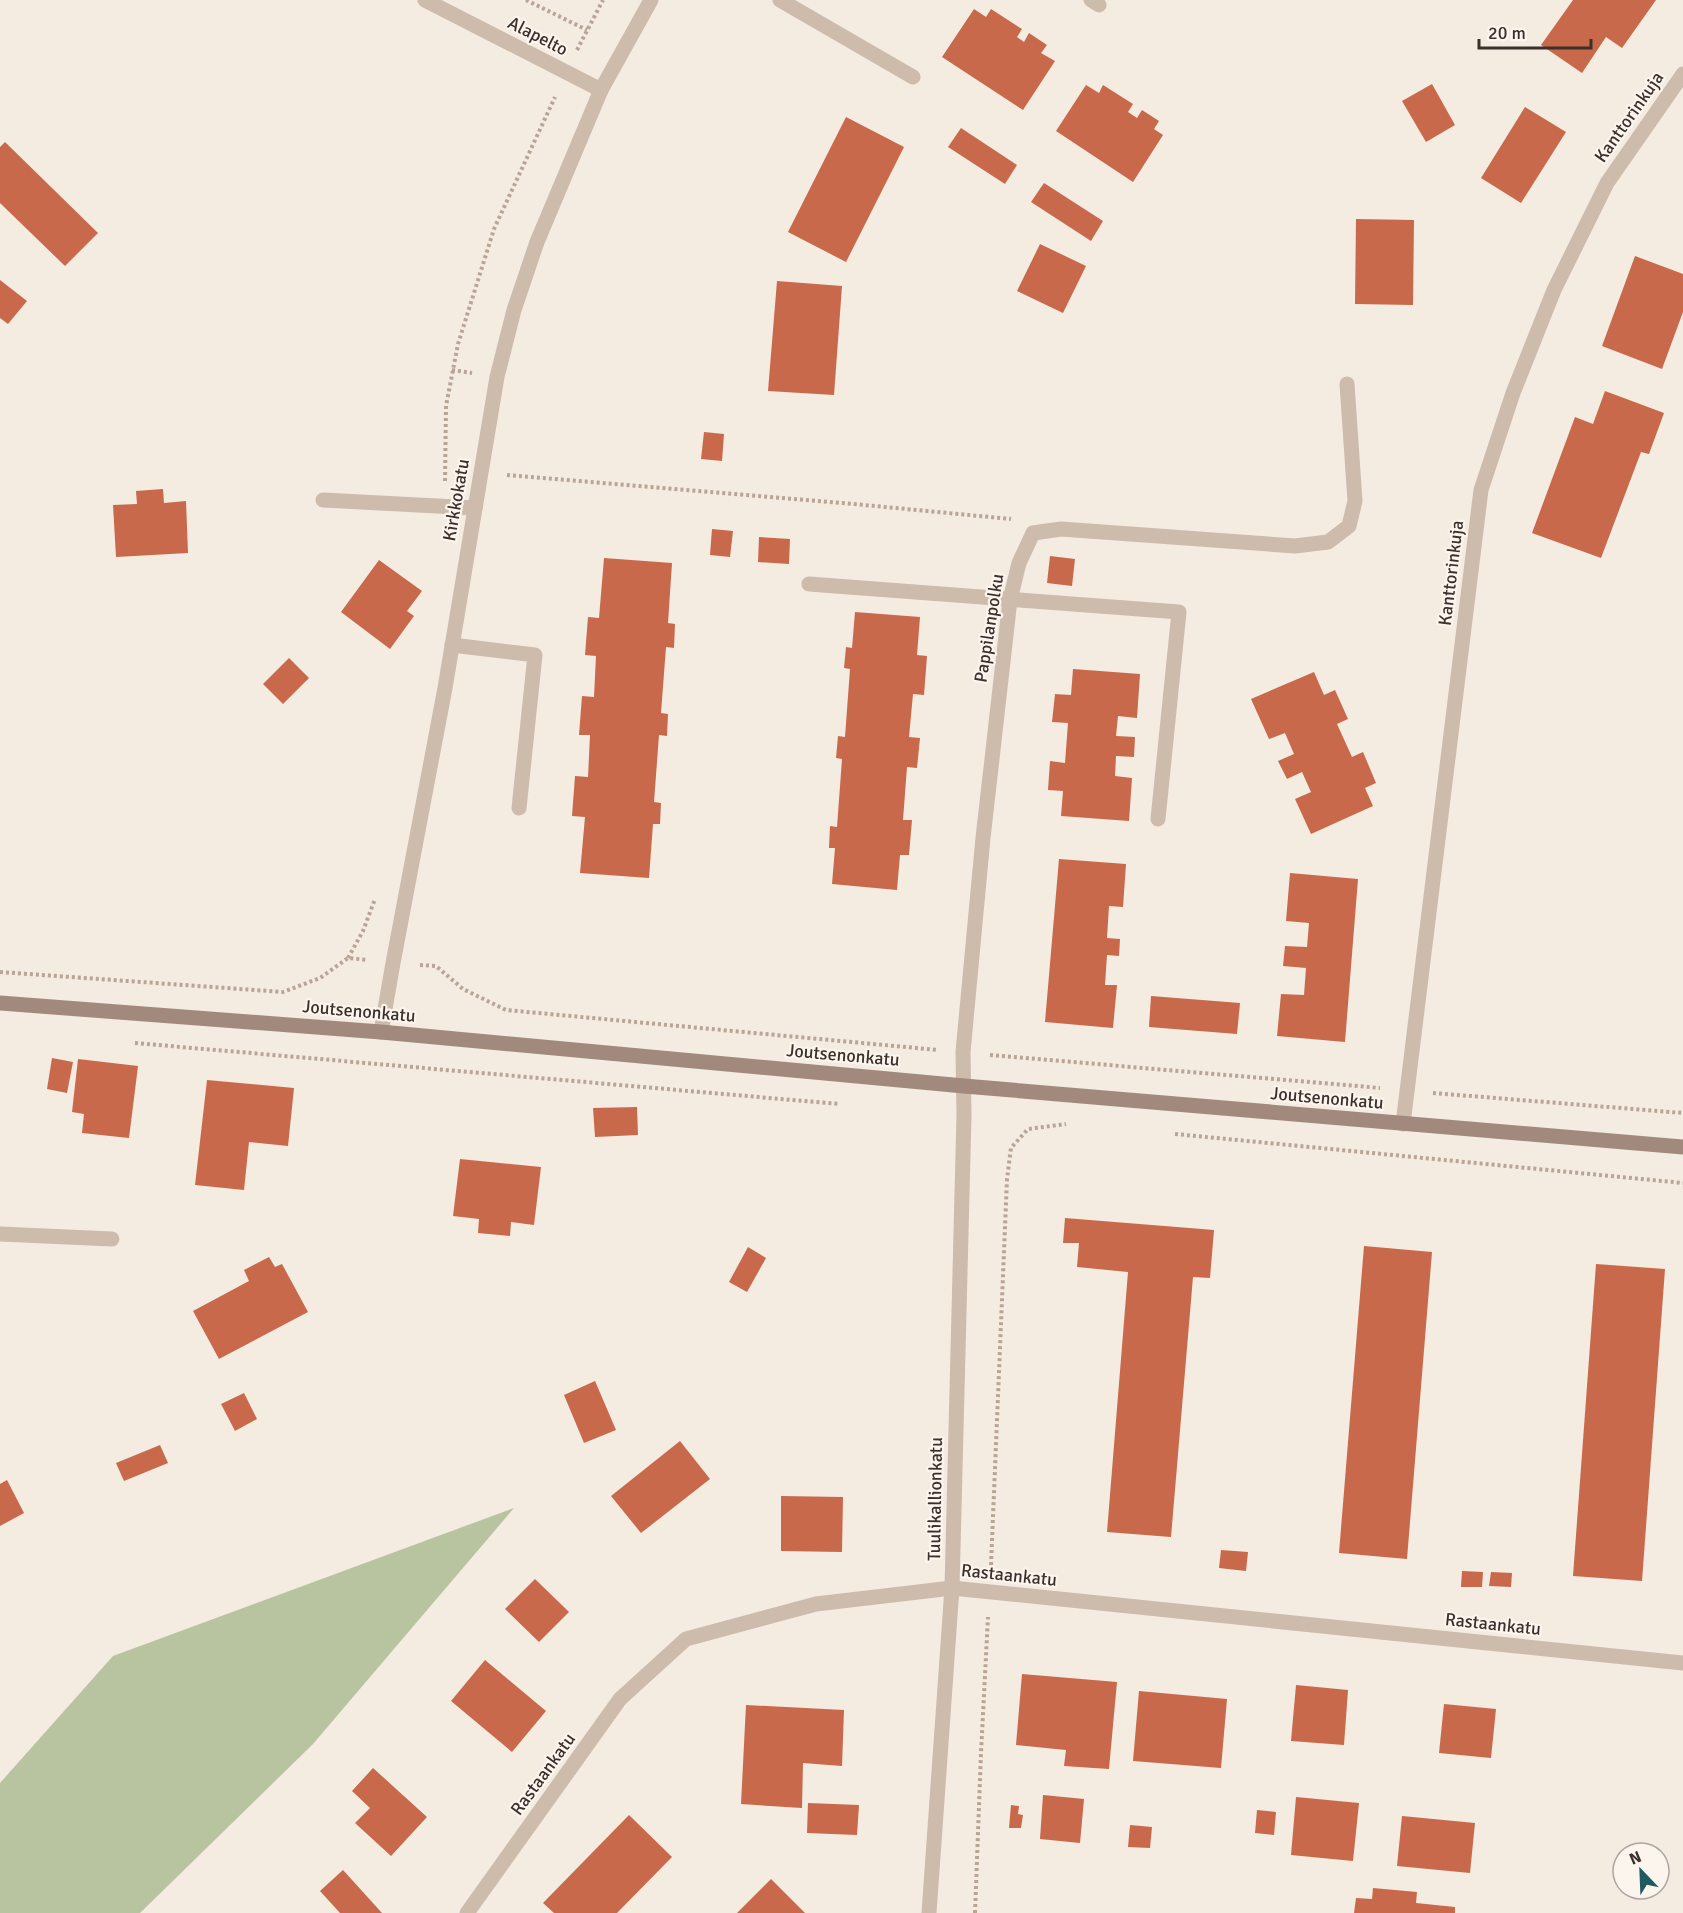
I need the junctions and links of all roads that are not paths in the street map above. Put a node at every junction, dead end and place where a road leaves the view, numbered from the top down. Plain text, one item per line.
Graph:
1 (424, 0) edge
2 (651, 0) edge
3 (780, 0) edge
4 (1683, 74) edge
5 (913, 77) dead end
6 (602, 90) junction
7 (1347, 384) dead end
8 (323, 500) dead end
9 (475, 508) junction
10 (809, 584) dead end
11 (1010, 600) junction
12 (452, 645) junction
13 (519, 808) dead end
14 (1158, 819) dead end
15 (0, 1003) edge
16 (381, 1032) junction
17 (964, 1086) junction
18 (1403, 1124) junction
19 (1683, 1147) edge
20 (0, 1234) edge
21 (112, 1239) dead end
22 (952, 1588) junction
23 (1683, 1663) edge
24 (467, 1913) edge
25 (929, 1913) edge

1 - 6 street, Alapelto
2 - 6 street, Kirkkokatu
3 - 5 street
4 - 18 street, Kanttorinkuja
6 - 9 street, Kirkkokatu
7 - 11 street, Pappilanpolku
8 - 9 street
9 - 12 street, Kirkkokatu
10 - 11 street
11 - 14 street
11 - 17 street, Pappilanpolku
12 - 13 street
12 - 16 street, Kirkkokatu
15 - 16 main road, Joutsenonkatu
16 - 17 main road, Joutsenonkatu
17 - 18 main road, Joutsenonkatu
17 - 22 street, Tuulikallionkatu
18 - 19 main road, Joutsenonkatu
20 - 21 street
22 - 23 street, Rastaankatu
22 - 24 street, Rastaankatu
22 - 25 street, Tuulikallionkatu

